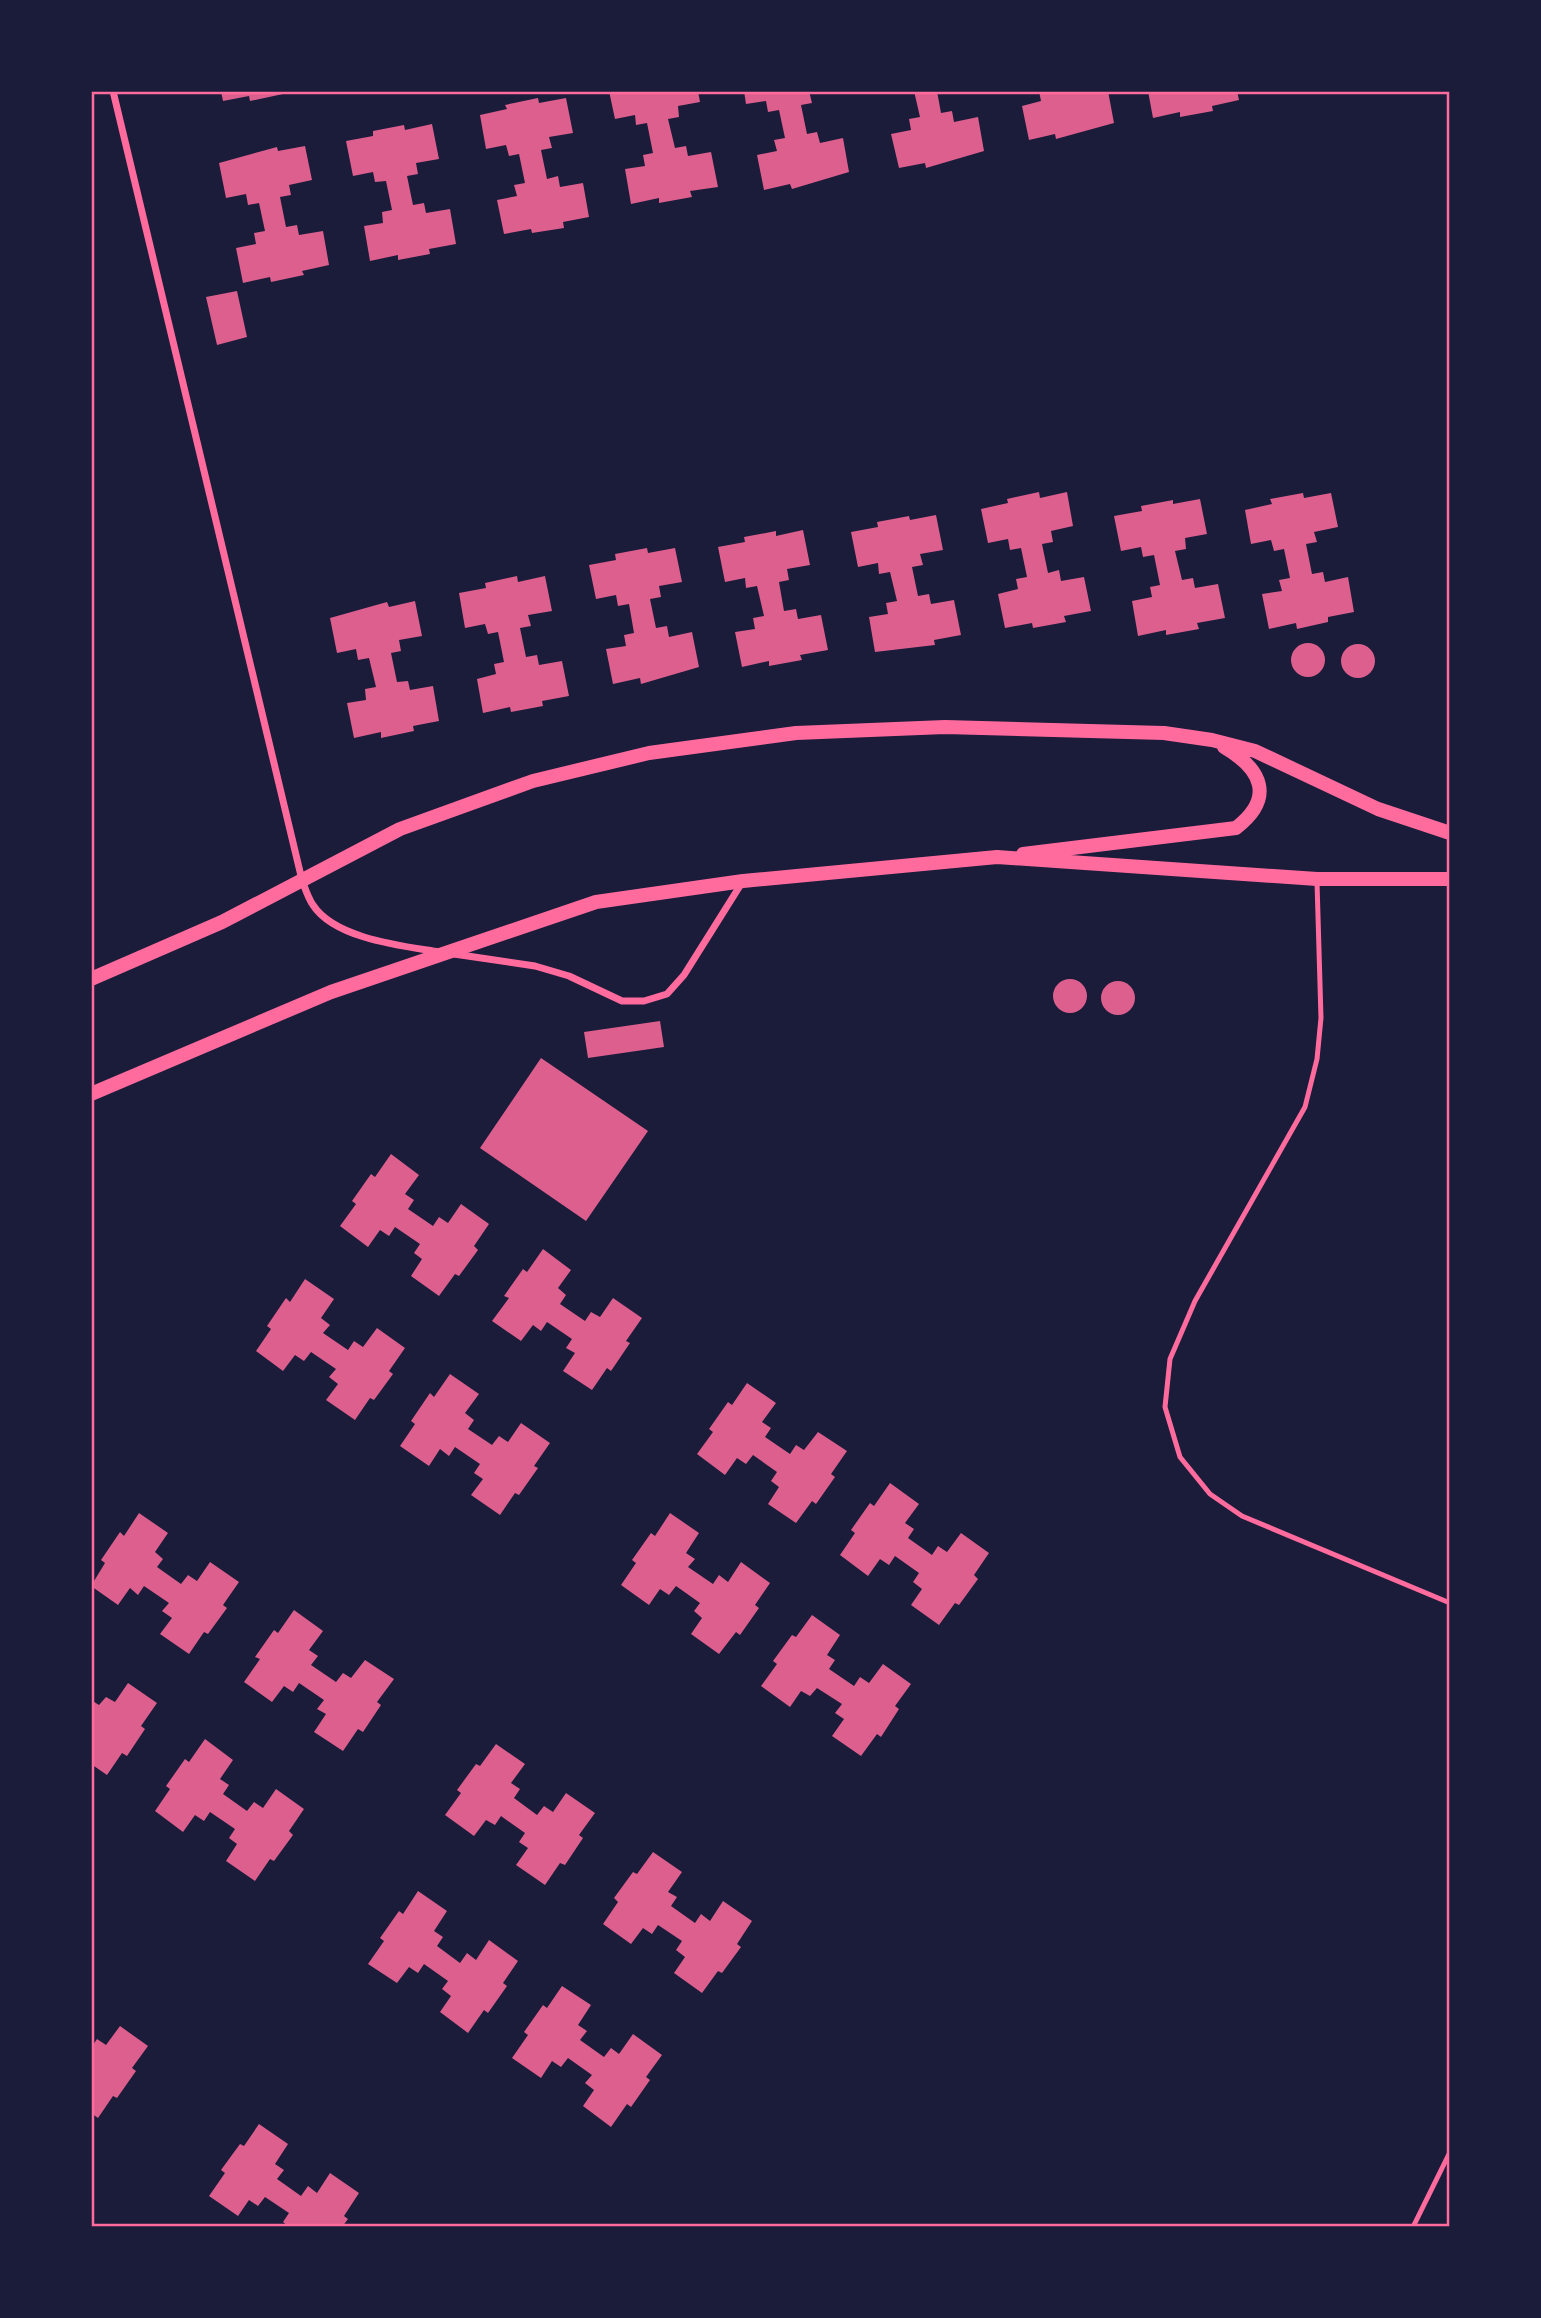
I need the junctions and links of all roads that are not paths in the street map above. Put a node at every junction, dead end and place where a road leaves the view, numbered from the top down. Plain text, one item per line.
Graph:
1 (113, 91) edge
2 (1212, 740) junction
3 (1450, 834) edge
4 (997, 857) junction
5 (1317, 878) junction
6 (1450, 879) edge
7 (302, 880) junction
8 (743, 881) junction
9 (445, 953) junction
10 (91, 979) edge
11 (91, 1094) edge
12 (1450, 1604) edge
13 (1450, 2152) edge
14 (1413, 2227) edge

1 - 7 street
2 - 3 main road
2 - 4 main road
2 - 7 main road
4 - 5 main road
4 - 8 main road
5 - 6 main road
5 - 12 lane
7 - 9 street
7 - 10 main road
8 - 9 main road
8 - 9 street
9 - 11 main road
13 - 14 lane

